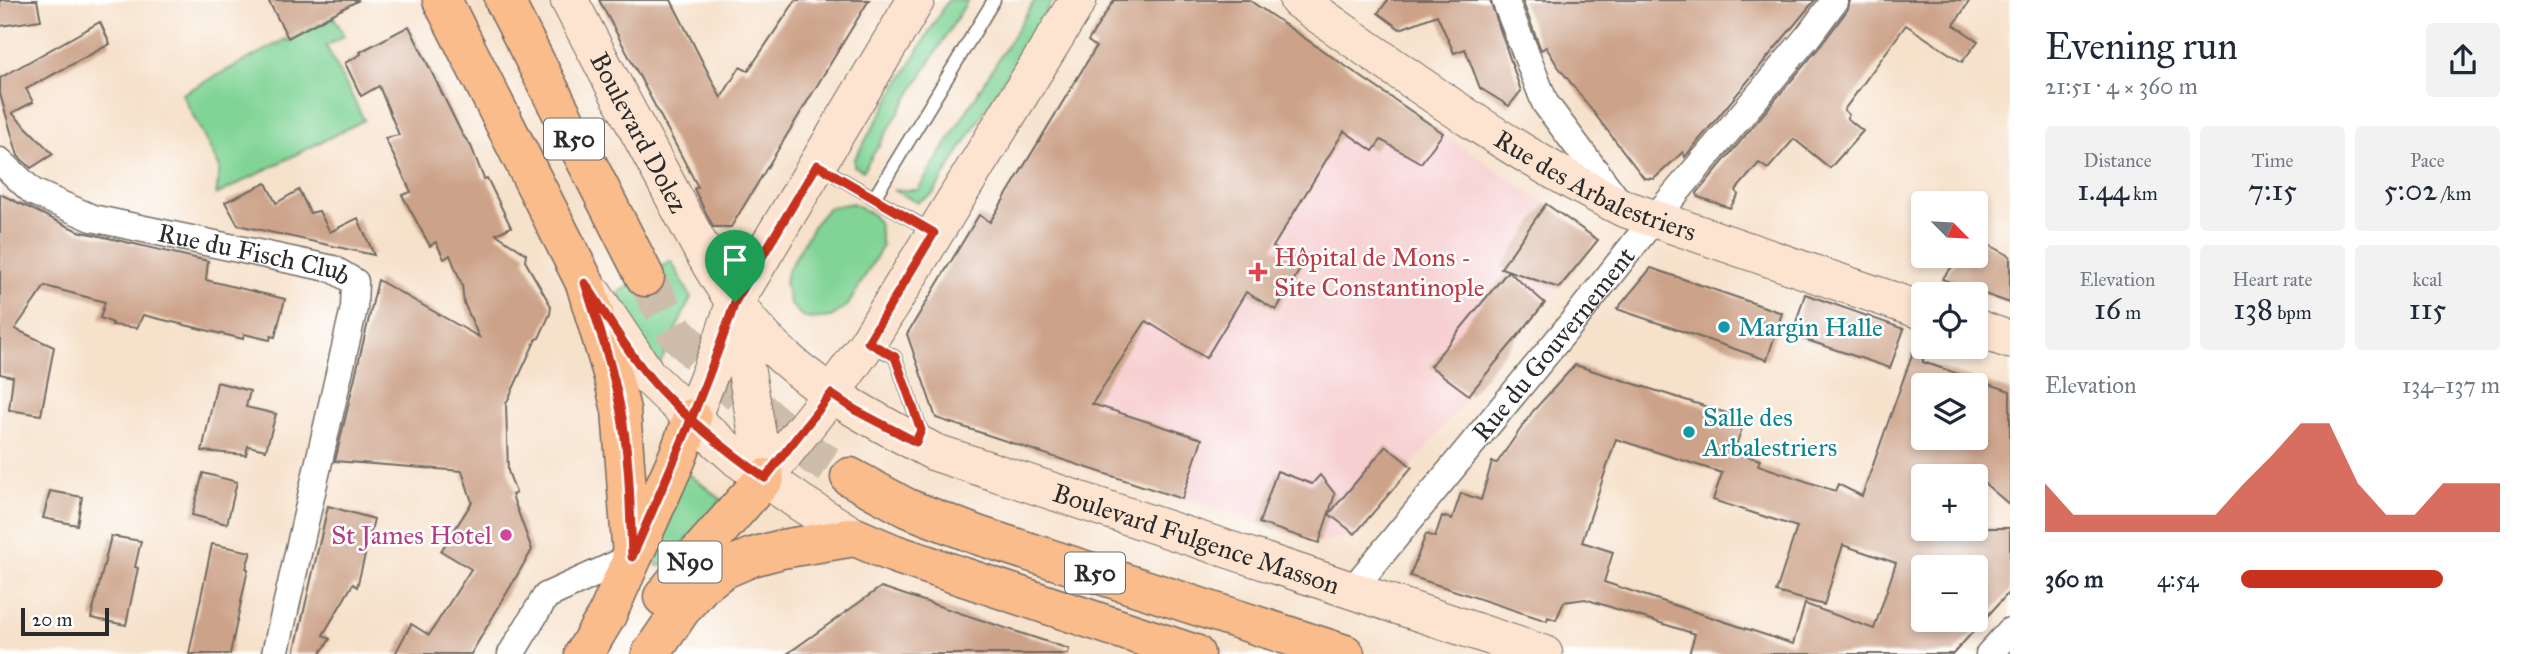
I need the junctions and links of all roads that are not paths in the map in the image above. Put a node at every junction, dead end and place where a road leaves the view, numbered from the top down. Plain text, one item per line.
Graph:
1 (442, 0) edge
2 (503, 0) edge
3 (569, 0) edge
4 (916, 0) edge
5 (994, 0) edge
6 (1078, 0) edge
7 (1298, 0) edge
8 (1505, 0) edge
9 (1835, 0) edge
10 (0, 162) edge
11 (817, 165) junction
12 (874, 198) junction
13 (1638, 214) junction
14 (934, 233) junction
15 (645, 277) tunnel mouth
16 (585, 283) junction
17 (735, 302) junction
18 (1911, 307) edge
19 (1988, 332) edge
20 (873, 333) junction
21 (2010, 340) edge
22 (843, 402) junction
23 (692, 418) junction
24 (916, 442) junction
25 (850, 477) tunnel mouth
26 (772, 483) junction
27 (854, 548) junction
28 (632, 557) junction
29 (1352, 590) junction
30 (2010, 631) edge
31 (648, 638) edge
32 (275, 654) edge
33 (511, 654) edge
34 (584, 654) edge
35 (624, 654) edge
36 (1195, 654) edge
37 (1345, 654) edge
38 (1544, 654) edge
39 (1989, 654) edge

1 - 16 main road
2 - 15 main road, R50
3 - 17 street, Boulevard Dolez
4 - 11 street
5 - 12 lane
6 - 14 street
7 - 13 street, Rue des Arbalestriers
8 - 13 street
9 - 13 street, Rue du Gouvernement
10 - 32 street, Rue du Fisch Club
11 - 12 lane
11 - 17 street
12 - 14 lane
13 - 18 street, Rue des Arbalestriers
13 - 29 street, Rue du Gouvernement
14 - 20 street
16 - 23 street
16 - 28 main road
17 - 22 street, Boulevard Fulgence Masson
17 - 23 street
17 - 26 street
19 - 21 street
20 - 22 street
20 - 24 lane
22 - 24 street, Boulevard Fulgence Masson
22 - 26 street
23 - 26 street
23 - 28 main road
24 - 29 street, Boulevard Fulgence Masson
25 - 37 main road, R50
26 - 27 street
26 - 31 main road, N90
27 - 31 main road
27 - 36 main road
28 - 33 street
28 - 34 main road, N90
29 - 38 street, Boulevard Fulgence Masson
30 - 39 street
31 - 35 main road, N90

